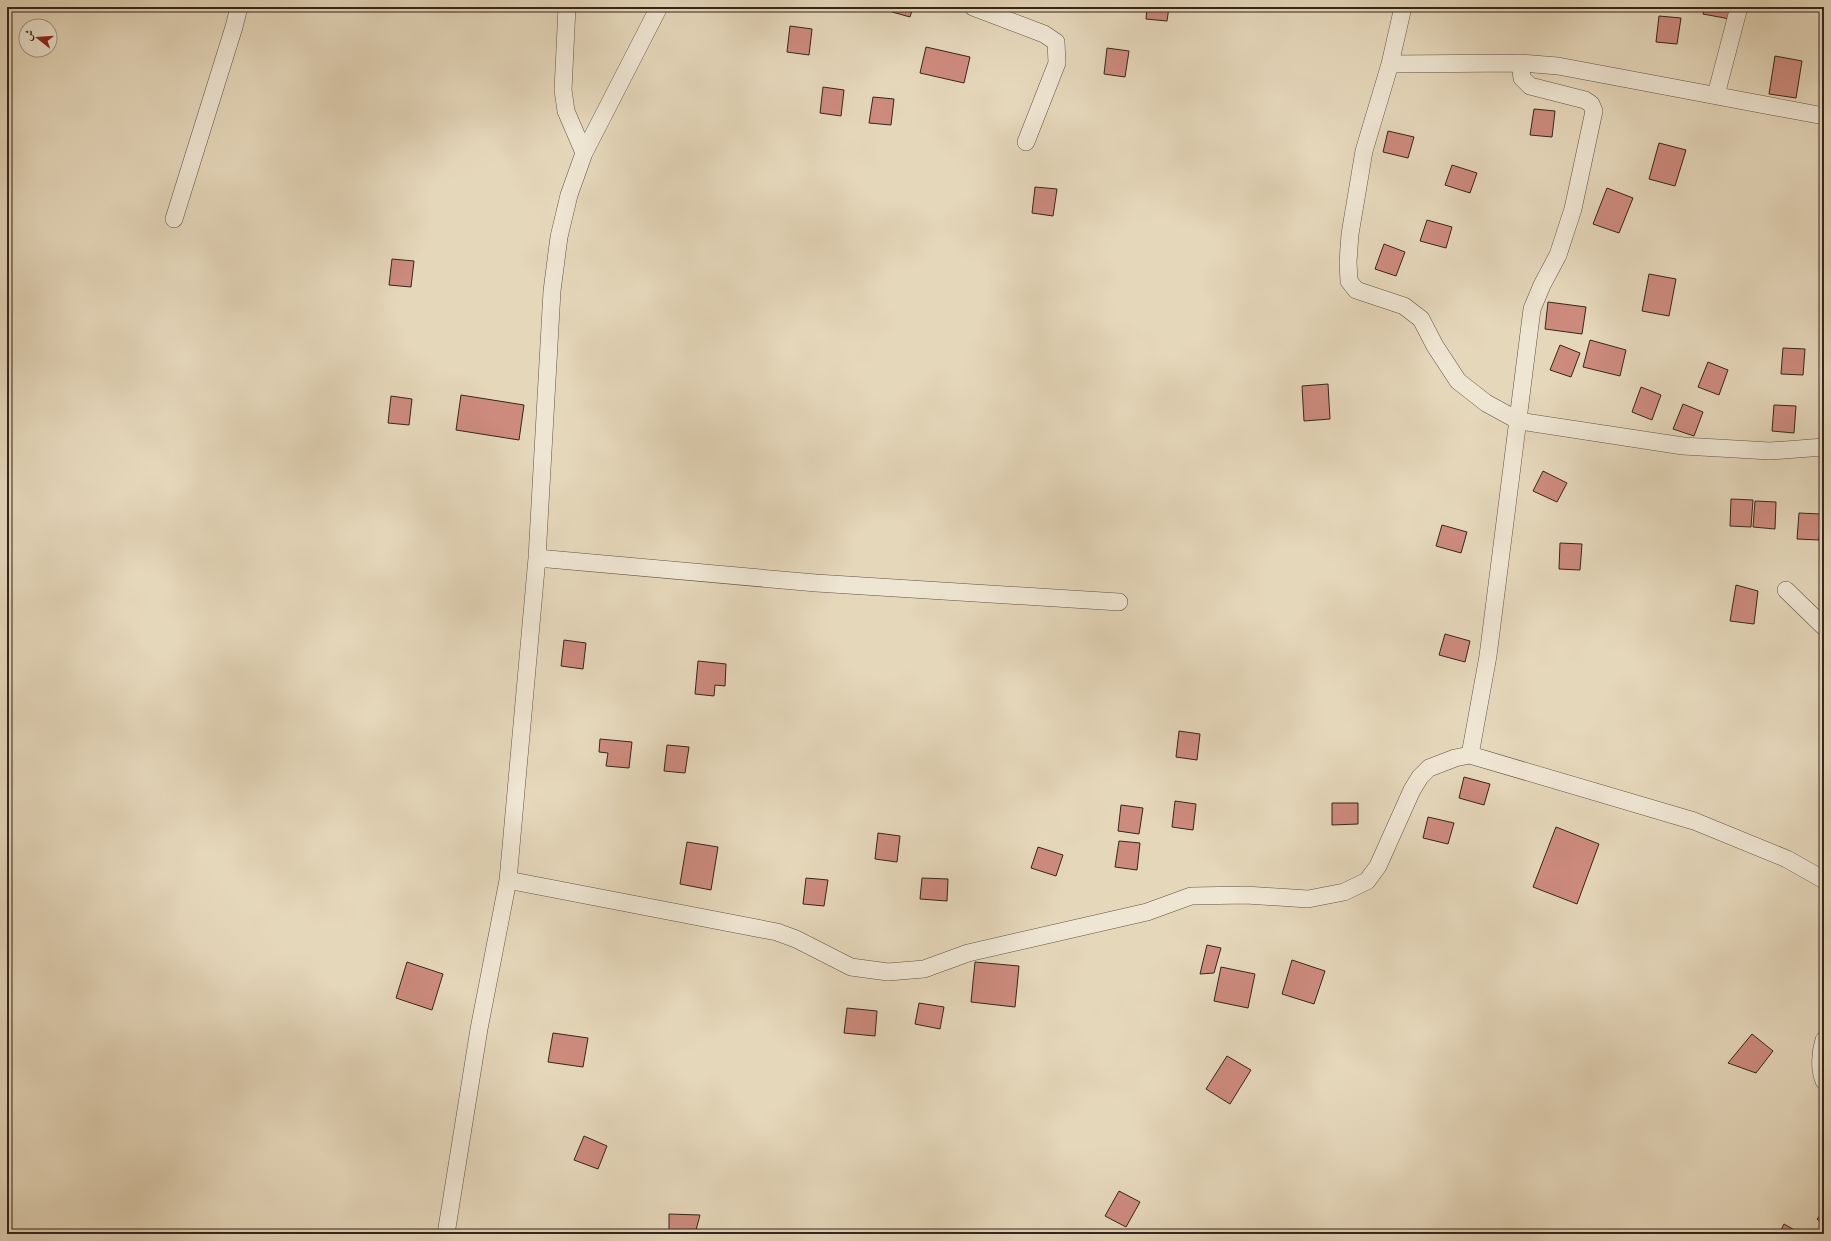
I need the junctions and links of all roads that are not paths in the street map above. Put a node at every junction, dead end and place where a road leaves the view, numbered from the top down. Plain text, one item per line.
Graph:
1 (239, 7) edge
2 (567, 7) edge
3 (659, 7) edge
4 (973, 7) edge
5 (1403, 7) edge
6 (1739, 7) edge
7 (1520, 63) junction
8 (1390, 64) junction
9 (1716, 95) junction
10 (1824, 116) edge
11 (1026, 142) dead end
12 (584, 153) junction
13 (174, 219) dead end
14 (1519, 420) junction
15 (1824, 447) edge
16 (537, 558) junction
17 (1786, 590) dead end
18 (1119, 602) dead end
19 (1824, 627) edge
20 (1470, 756) junction
21 (508, 880) junction
22 (1824, 880) edge
23 (1824, 1040) edge
24 (1824, 1081) edge
25 (446, 1234) edge

1 - 13 street
2 - 12 street
3 - 12 street
4 - 11 street
5 - 8 street
6 - 9 street
7 - 8 street
7 - 9 street
7 - 14 street
8 - 14 street
9 - 10 street
12 - 16 street
14 - 15 street
14 - 20 street
16 - 18 street
16 - 21 street
17 - 19 street
20 - 21 street
20 - 22 street
21 - 25 street
23 - 24 street

